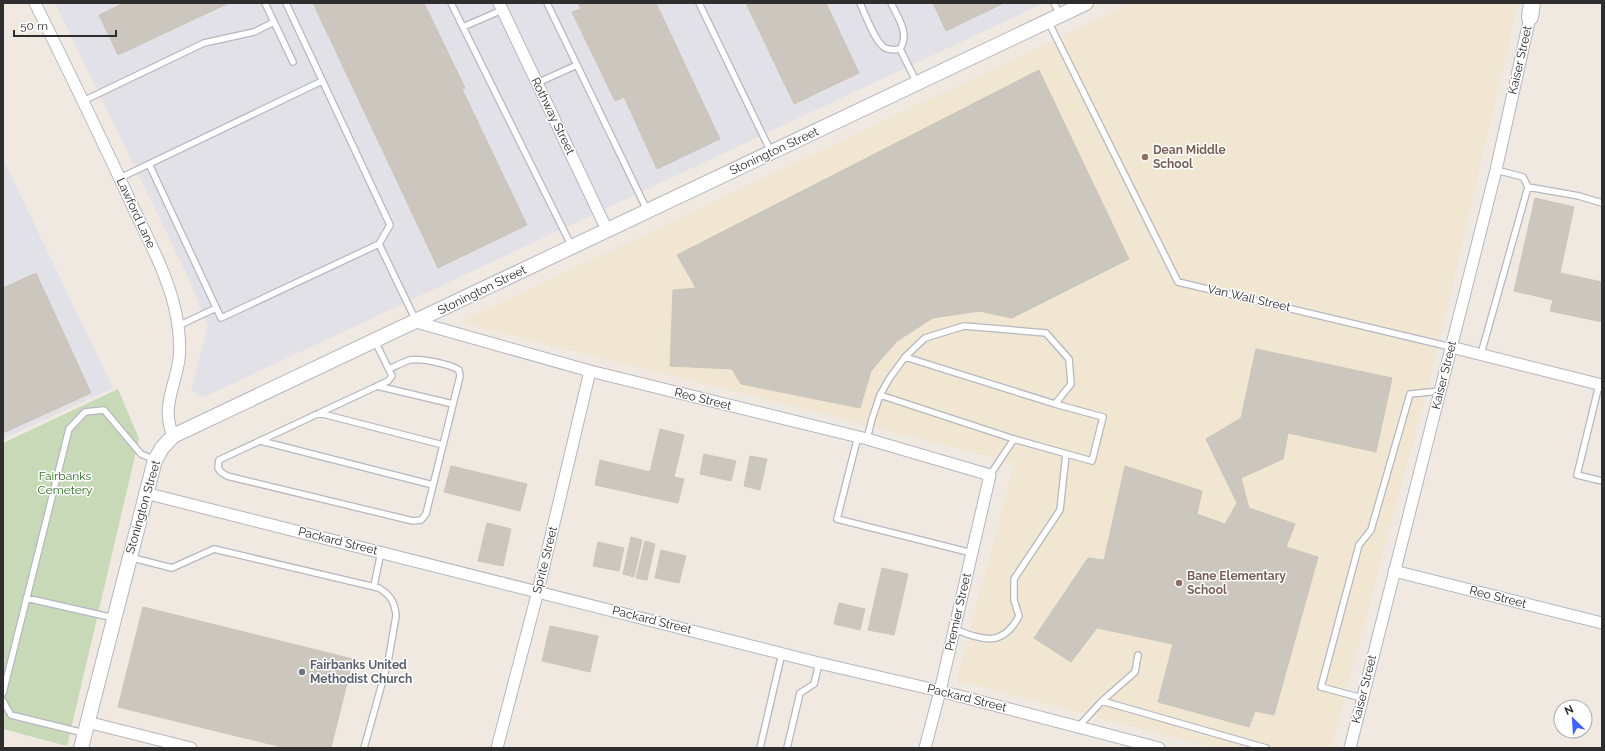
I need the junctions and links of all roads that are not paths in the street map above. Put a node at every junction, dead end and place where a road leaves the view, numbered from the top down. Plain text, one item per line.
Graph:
1 (35, 3) edge
2 (265, 3) edge
3 (286, 3) edge
4 (451, 3) edge
5 (548, 3) edge
6 (699, 3) edge
7 (860, 3) edge
8 (891, 3) edge
9 (1086, 3) edge
10 (500, 6) edge
11 (1533, 8) edge
12 (1054, 13) edge
13 (274, 22) junction
14 (463, 28) junction
15 (900, 49) junction
16 (293, 62) dead end
17 (577, 65) junction
18 (322, 81) junction
19 (537, 83) junction
20 (917, 83) junction
21 (83, 101) junction
22 (771, 152) junction
23 (149, 164) junction
24 (1496, 170) junction
25 (120, 178) junction
26 (1528, 187) junction
27 (1602, 203) edge
28 (647, 211) junction
29 (607, 230) junction
30 (379, 244) junction
31 (572, 247) junction
32 (216, 308) junction
33 (416, 322) junction
34 (178, 326) junction
35 (375, 341) junction
36 (1451, 347) junction
37 (1481, 354) junction
38 (905, 357) junction
39 (389, 369) junction
40 (590, 372) junction
41 (1600, 385) edge
42 (377, 386) junction
43 (1440, 391) junction
44 (880, 396) junction
45 (453, 404) junction
46 (1055, 404) junction
47 (319, 413) junction
48 (173, 436) junction
49 (863, 438) junction
50 (1014, 439) junction
51 (261, 440) junction
52 (443, 445) junction
53 (1066, 454) junction
54 (155, 460) junction
55 (990, 475) junction
56 (1602, 481) edge
57 (433, 485) junction
58 (145, 493) junction
59 (382, 552) junction
60 (972, 553) junction
61 (129, 557) junction
62 (1394, 571) junction
63 (374, 586) junction
64 (538, 591) junction
65 (26, 598) junction
66 (114, 618) junction
67 (1602, 623) edge
68 (954, 630) junction
69 (782, 653) junction
70 (1138, 655) dead end
71 (819, 663) junction
72 (940, 691) junction
73 (3, 693) edge
74 (1362, 698) junction
75 (3, 701) edge
76 (1102, 701) junction
77 (1078, 727) junction
78 (86, 728) junction
79 (81, 748) edge
80 (191, 748) edge
81 (364, 748) edge
82 (497, 748) edge
83 (760, 748) edge
84 (787, 748) edge
85 (925, 748) edge
86 (1159, 748) edge
87 (1266, 748) edge
88 (1350, 748) edge

1 - 21 street, Lawford Lane
2 - 13 lane
3 - 18 lane
4 - 14 lane
5 - 17 lane
6 - 22 lane
7 - 15 lane
8 - 15 lane
9 - 12 street, Stonington Street
10 - 14 lane
10 - 19 street, Rothway Street
11 - 24 street, Kaiser Street
12 - 20 street, Stonington Street
12 - 36 lane, Van Wall Street
13 - 16 lane
13 - 21 lane
14 - 31 lane
15 - 20 lane
17 - 19 lane
17 - 28 lane
18 - 23 lane
18 - 30 lane
19 - 29 street, Rothway Street
20 - 22 street, Stonington Street
21 - 25 street, Lawford Lane
22 - 28 street, Stonington Street
23 - 25 lane
23 - 32 lane
24 - 26 lane
24 - 36 street, Kaiser Street
25 - 34 street, Lawford Lane
26 - 27 lane
26 - 37 lane
28 - 29 street, Stonington Street
29 - 31 street, Stonington Street
30 - 32 lane
30 - 33 lane
31 - 33 street, Stonington Street
32 - 34 lane
33 - 35 street, Stonington Street
33 - 40 street, Reo Street
34 - 48 street, Lawford Lane
35 - 39 lane
35 - 48 street, Stonington Street
36 - 37 street, Van Wall Street
36 - 43 street, Kaiser Street
37 - 41 street, Van Wall Street
38 - 44 lane
38 - 46 lane
38 - 46 lane
39 - 42 lane
39 - 45 lane
40 - 49 street, Reo Street
40 - 64 street, Sprite Street
41 - 56 lane
42 - 45 lane
42 - 47 lane
43 - 62 street, Kaiser Street
43 - 74 lane
44 - 49 lane
44 - 50 lane
45 - 52 lane
46 - 53 lane
47 - 51 lane
47 - 52 lane
48 - 54 street, Stonington Street
49 - 55 street, Reo Street
49 - 60 lane
50 - 53 lane
50 - 55 lane
51 - 57 lane
51 - 57 lane
52 - 57 lane
53 - 68 lane
54 - 58 street, Stonington Street
54 - 65 lane
55 - 60 street, Premier Street
58 - 59 street, Packard Street
58 - 61 street, Stonington Street
59 - 63 lane
59 - 64 street, Packard Street
60 - 68 street, Premier Street
61 - 63 lane
61 - 66 street, Stonington Street
62 - 67 street, Reo Street
62 - 74 street, Kaiser Street
63 - 81 lane
64 - 69 street, Packard Street
64 - 82 street, Sprite Street
65 - 66 lane
65 - 73 lane
66 - 78 street, Stonington Street
68 - 72 street, Premier Street
69 - 71 street, Packard Street
69 - 83 lane
70 - 76 lane
71 - 72 street, Packard Street
71 - 84 lane
72 - 77 street, Packard Street
72 - 85 street, Premier Street
74 - 88 street, Kaiser Street
75 - 78 lane
76 - 77 lane
76 - 87 lane
77 - 86 street, Packard Street
78 - 79 street, Stonington Street
78 - 80 street

